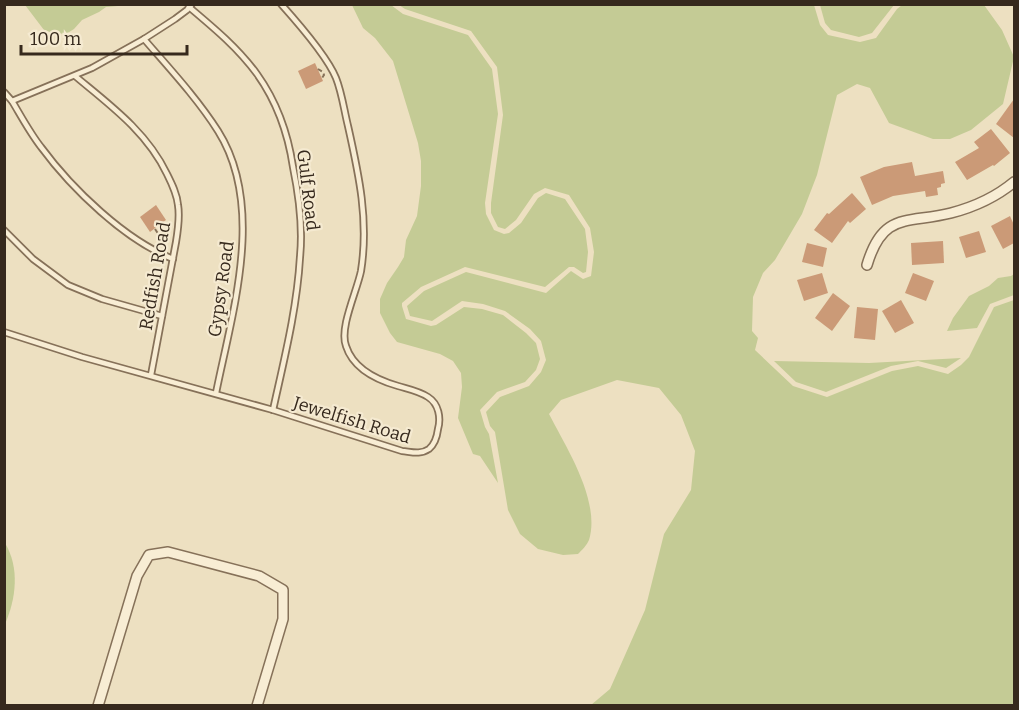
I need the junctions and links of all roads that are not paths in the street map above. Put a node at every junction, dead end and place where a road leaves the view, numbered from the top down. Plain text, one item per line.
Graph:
1 (281, 4) edge
2 (190, 6) edge
3 (144, 39) junction
4 (75, 76) junction
5 (4, 92) edge
6 (12, 101) junction
7 (1014, 182) edge
8 (4, 230) edge
9 (173, 259) junction
10 (867, 265) dead end
11 (162, 316) junction
12 (4, 332) edge
13 (151, 375) junction
14 (216, 393) junction
15 (273, 410) junction
16 (98, 705) edge
17 (257, 705) edge

1 - 15 lane, Jewelfish Road
2 - 3 lane
2 - 15 lane, Gulf Road
3 - 4 lane
3 - 14 lane, Gypsy Road
4 - 6 lane
4 - 9 lane, Redfish Road
5 - 6 lane
6 - 9 lane
7 - 10 street
8 - 11 lane
9 - 11 lane, Redfish Road
11 - 13 lane, Redfish Road
12 - 13 lane, Jewelfish Road
13 - 14 lane, Jewelfish Road
14 - 15 lane, Jewelfish Road
16 - 17 street

